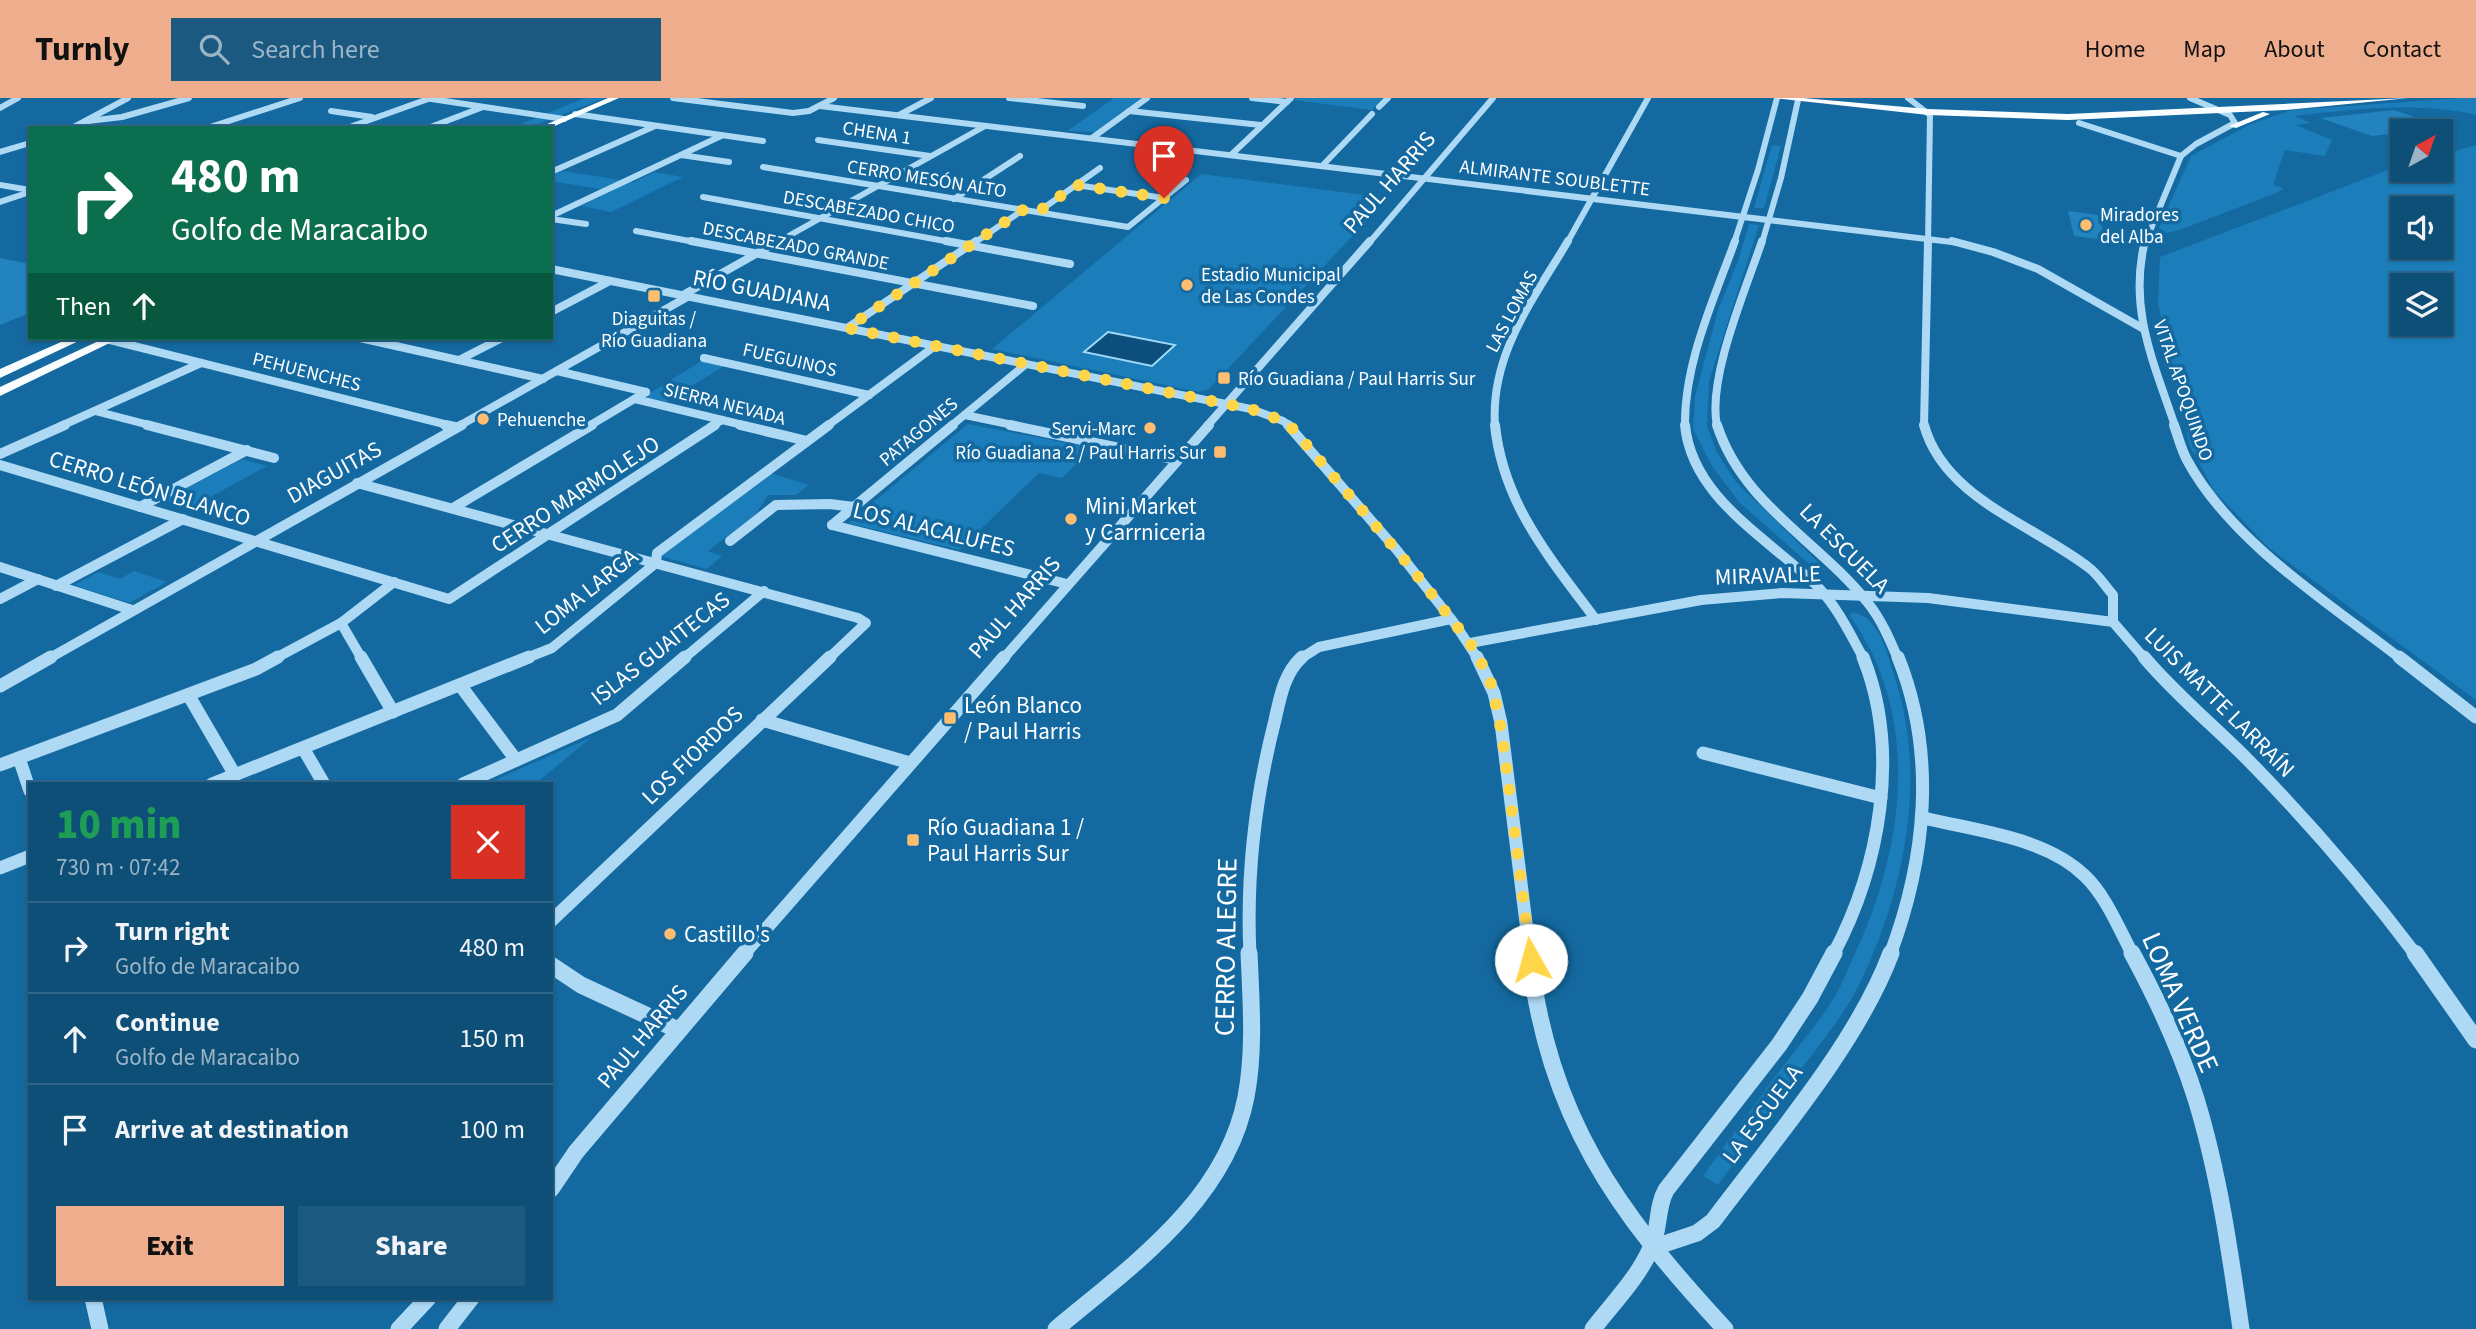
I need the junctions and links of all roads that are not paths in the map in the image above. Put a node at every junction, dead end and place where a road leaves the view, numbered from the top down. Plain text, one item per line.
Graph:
1 (18, 98) edge
2 (128, 98) edge
3 (189, 98) edge
4 (300, 98) edge
5 (428, 98) edge
6 (615, 98) edge
7 (673, 98) edge
8 (834, 98) edge
9 (931, 98) edge
10 (1009, 98) edge
11 (1147, 98) edge
12 (1252, 98) edge
13 (1388, 98) edge
14 (1493, 98) edge
15 (1648, 98) edge
16 (1777, 98) edge
17 (1908, 98) edge
18 (2190, 98) edge
19 (2346, 98) edge
20 (2405, 98) edge
21 (1289, 100) edge
22 (1798, 100) junction
23 (820, 106) junction
24 (1083, 106) dead end
25 (484, 107) junction
26 (1379, 107) dead end
27 (0, 108) edge
28 (2285, 108) junction
29 (2217, 110) junction
30 (331, 111) dead end
31 (1129, 111) junction
32 (1928, 112) junction
33 (575, 114) junction
34 (1372, 114) dead end
35 (899, 115) junction
36 (376, 117) junction
37 (564, 119) junction
38 (88, 121) junction
39 (2079, 123) dead end
40 (985, 125) junction
41 (1262, 125) junction
42 (77, 126) edge
43 (213, 126) edge
44 (352, 126) edge
45 (433, 126) edge
46 (547, 126) edge
47 (656, 126) junction
48 (2233, 126) junction
49 (722, 136) junction
50 (1092, 138) junction
51 (818, 139) dead end
52 (763, 141) dead end
53 (1766, 142) junction
54 (28, 144) edge
55 (1788, 144) junction
56 (0, 152) edge
57 (681, 155) junction
58 (1231, 155) junction
59 (930, 156) junction
60 (1020, 156) dead end
61 (2181, 156) junction
62 (729, 162) dead end
63 (1322, 166) junction
64 (763, 167) dead end
65 (1100, 168) dead end
66 (553, 171) edge
67 (1426, 178) junction
68 (1186, 180) dead end
69 (0, 185) edge
70 (1076, 185) junction
71 (877, 186) junction
72 (28, 189) edge
73 (28, 190) edge
74 (704, 197) dead end
75 (1164, 198) junction
76 (1594, 198) junction
77 (954, 199) junction
78 (0, 202) edge
79 (1023, 210) junction
80 (1038, 212) junction
81 (553, 216) edge
82 (1744, 216) junction
83 (553, 217) edge
84 (820, 218) junction
85 (1769, 219) junction
86 (586, 225) dead end
87 (636, 231) dead end
88 (1927, 238) junction
89 (969, 246) junction
90 (756, 254) junction
91 (1070, 264) dead end
92 (553, 269) edge
93 (610, 281) junction
94 (914, 283) junction
95 (686, 296) junction
96 (1033, 306) dead end
97 (553, 311) edge
98 (847, 328) junction
99 (2142, 328) junction
100 (75, 340) edge
101 (110, 340) edge
102 (116, 340) edge
103 (369, 340) edge
104 (498, 340) edge
105 (935, 346) junction
106 (704, 358) dead end
107 (459, 360) junction
108 (201, 363) junction
109 (1026, 364) junction
110 (556, 371) junction
111 (0, 374) edge
112 (543, 379) junction
113 (0, 392) edge
114 (646, 392) joint
115 (869, 395) junction
116 (635, 399) junction
117 (1226, 404) junction
118 (95, 411) junction
119 (965, 415) junction
120 (722, 420) junction
121 (455, 427) junction
122 (807, 441) junction
123 (247, 450) junction
124 (0, 454) edge
125 (274, 458) dead end
126 (1177, 460) junction
127 (0, 465) edge
128 (358, 483) junction
129 (140, 506) junction
130 (854, 507) junction
131 (453, 508) junction
132 (183, 519) junction
133 (832, 526) joint
134 (548, 534) junction
135 (255, 541) junction
136 (730, 541) dead end
137 (656, 563) junction
138 (0, 567) edge
139 (38, 579) junction
140 (394, 582) junction
141 (1067, 584) junction
142 (56, 586) junction
143 (764, 591) junction
144 (1825, 594) junction
145 (1861, 594) junction
146 (0, 599) edge
147 (450, 599) joint
148 (132, 610) junction
149 (1451, 619) junction
150 (1596, 620) junction
151 (2113, 622) junction
152 (341, 623) junction
153 (1470, 643) junction
154 (460, 685) junction
155 (0, 686) edge
156 (189, 696) junction
157 (393, 712) junction
158 (2476, 717) edge
159 (762, 720) junction
160 (303, 748) junction
161 (1703, 753) dead end
162 (19, 758) junction
163 (516, 760) junction
164 (910, 763) junction
165 (0, 765) edge
166 (235, 775) junction
167 (217, 782) edge
168 (323, 782) edge
169 (467, 782) edge
170 (28, 785) edge
171 (1881, 798) junction
172 (1924, 818) junction
173 (28, 857) edge
174 (0, 868) edge
175 (555, 913) edge
176 (553, 967) edge
177 (678, 1030) junction
178 (2476, 1040) edge
179 (576, 1152) junction
180 (553, 1174) edge
181 (553, 1186) edge
182 (1652, 1248) junction
183 (93, 1300) edge
184 (426, 1300) edge
185 (469, 1300) edge
186 (100, 1329) edge
187 (399, 1329) edge
188 (447, 1329) edge
189 (1056, 1329) edge
190 (1593, 1329) edge
191 (1726, 1329) edge
192 (2242, 1329) edge

1 - 27 street
2 - 38 street
3 - 38 street
4 - 43 street
5 - 25 street
5 - 36 street
6 - 33 main road
7 - 23 street
8 - 23 street
9 - 35 street
10 - 24 street
11 - 31 street
12 - 21 street
13 - 26 street
14 - 67 street, PAUL HARRIS
15 - 76 street, LAS LOMAS
16 - 22 main road
16 - 53 street, LA ESCUELA
17 - 32 street
18 - 29 street
19 - 29 main road
20 - 28 main road
21 - 41 street
22 - 32 main road
22 - 55 street, LA ESCUELA
23 - 35 street, ALMIRANTE SOUBLETTE
25 - 37 street
25 - 45 street
28 - 29 main road
28 - 48 main road
29 - 32 main road
29 - 48 street
30 - 36 street
31 - 41 street
31 - 50 street
32 - 88 street, LUIS MATTE LARRAÍN
33 - 37 main road
33 - 47 street
34 - 63 street
35 - 40 street, ALMIRANTE SOUBLETTE
36 - 44 street
37 - 46 main road
38 - 42 street
39 - 61 street
40 - 50 street, ALMIRANTE SOUBLETTE
40 - 59 street, DIAGUITAS
41 - 58 street
47 - 49 street
47 - 66 street
48 - 61 street
49 - 52 street
49 - 57 street
50 - 58 street, ALMIRANTE SOUBLETTE
51 - 59 street, CHENA 1
53 - 55 street
53 - 82 street, LA ESCUELA
54 - 56 street
55 - 85 street, LA ESCUELA
57 - 62 street
57 - 81 street
58 - 63 street, ALMIRANTE SOUBLETTE
59 - 71 street, DIAGUITAS
60 - 77 street
61 - 99 street, VITAL APOQUINDO
63 - 67 street, ALMIRANTE SOUBLETTE
64 - 71 street, CERRO MESÓN ALTO
65 - 70 street
67 - 76 street, ALMIRANTE SOUBLETTE
67 - 117 street, PAUL HARRIS
68 - 75 street
69 - 72 street
70 - 75 street
70 - 80 street
71 - 77 street, CERRO MESÓN ALTO
71 - 84 street, DIAGUITAS
73 - 78 street
74 - 84 street, DESCABEZADO CHICO
75 - 80 street, CERRO MESÓN ALTO
76 - 82 street, ALMIRANTE SOUBLETTE
76 - 150 street, LAS LOMAS
77 - 79 street, CERRO MESÓN ALTO
79 - 80 street, CERRO MESÓN ALTO
79 - 89 street
82 - 85 street, ALMIRANTE SOUBLETTE
82 - 144 street, LA ESCUELA
83 - 86 street
84 - 89 street, DESCABEZADO CHICO
84 - 90 street, DIAGUITAS
85 - 88 street, ALMIRANTE SOUBLETTE
85 - 145 street, LA ESCUELA
87 - 90 street, DESCABEZADO GRANDE
88 - 99 street, ALMIRANTE SOUBLETTE
88 - 151 street, LUIS MATTE LARRAÍN
89 - 91 street, DESCABEZADO CHICO
89 - 94 street
90 - 94 street, DESCABEZADO GRANDE
90 - 95 street, DIAGUITAS
92 - 93 street, RÍO GUADIANA
93 - 95 street, RÍO GUADIANA
93 - 97 street
94 - 96 street, DESCABEZADO GRANDE
94 - 98 street
95 - 98 street, RÍO GUADIANA
95 - 110 street, DIAGUITAS
98 - 105 street, RÍO GUADIANA
99 - 158 street, VITAL APOQUINDO
100 - 111 main road
101 - 113 main road
102 - 108 street, PEHUENCHES
103 - 107 street
104 - 107 street
105 - 109 street, RÍO GUADIANA
105 - 115 street, LOMA LARGA
106 - 115 street, FUEGUINOS
107 - 112 street
108 - 118 street
108 - 121 street, PEHUENCHES
109 - 117 street, RÍO GUADIANA
109 - 119 street, PATAGONES
110 - 112 street, DIAGUITAS
110 - 114 street, SIERRA NEVADA
112 - 121 street, DIAGUITAS
114 - 116 street
115 - 122 street, LOMA LARGA
116 - 120 street, SIERRA NEVADA
116 - 131 street
117 - 126 street, PAUL HARRIS
117 - 149 street, RÍO GUADIANA
118 - 123 street
118 - 124 street
119 - 126 street
119 - 130 street, PATAGONES
120 - 122 street, SIERRA NEVADA
120 - 134 street, CERRO MARMOLEJO
121 - 128 street, DIAGUITAS
122 - 137 street, LOMA LARGA
123 - 125 street
123 - 129 street
126 - 141 street, PAUL HARRIS
127 - 129 street, CERRO LEÓN BLANCO
128 - 131 street
128 - 135 street, DIAGUITAS
129 - 132 street, CERRO LEÓN BLANCO
130 - 133 street, PATAGONES
130 - 136 street
131 - 134 street
132 - 135 street, CERRO LEÓN BLANCO
132 - 142 street
133 - 141 street, LOS ALACALUFES
134 - 137 street
134 - 147 street, CERRO MARMOLEJO
135 - 140 street, CERRO LEÓN BLANCO
135 - 148 street, DIAGUITAS
137 - 143 street
137 - 154 street, LOMA LARGA
138 - 139 street
139 - 142 street
139 - 146 street
140 - 147 street, CERRO LEÓN BLANCO
140 - 152 street
141 - 164 street, PAUL HARRIS
142 - 148 street
143 - 159 street, LOS FIORDOS
143 - 163 street, ISLAS GUAITECAS
144 - 145 street, MIRAVALLE
144 - 150 street, MIRAVALLE
144 - 171 street, LA ESCUELA
145 - 151 street, MIRAVALLE
145 - 172 street, LA ESCUELA
148 - 155 street, DIAGUITAS
149 - 153 street, RÍO GUADIANA
149 - 189 street, CERRO ALEGRE
150 - 153 street, MIRAVALLE
151 - 178 street, LUIS MATTE LARRAÍN
152 - 156 street
152 - 157 street
153 - 182 street, RÍO GUADIANA
154 - 157 street, LOMA LARGA
154 - 163 street
156 - 162 street
156 - 166 street
157 - 160 street, LOMA LARGA
159 - 164 street
159 - 175 street, LOS FIORDOS
160 - 166 street, LOMA LARGA
160 - 168 street
161 - 171 street
162 - 165 street
162 - 170 street
163 - 169 street, ISLAS GUAITECAS
164 - 177 street, PAUL HARRIS
166 - 167 street, LOMA LARGA
171 - 182 street, LA ESCUELA
172 - 182 street, LA ESCUELA
172 - 192 street, LOMA VERDE
173 - 174 street
176 - 177 street
177 - 179 street, PAUL HARRIS
179 - 180 street, PAUL HARRIS
179 - 181 street, PAUL HARRIS
182 - 190 street, LA ESCUELA
182 - 191 street, RÍO GUADIANA
183 - 186 street
184 - 187 street
185 - 188 street

